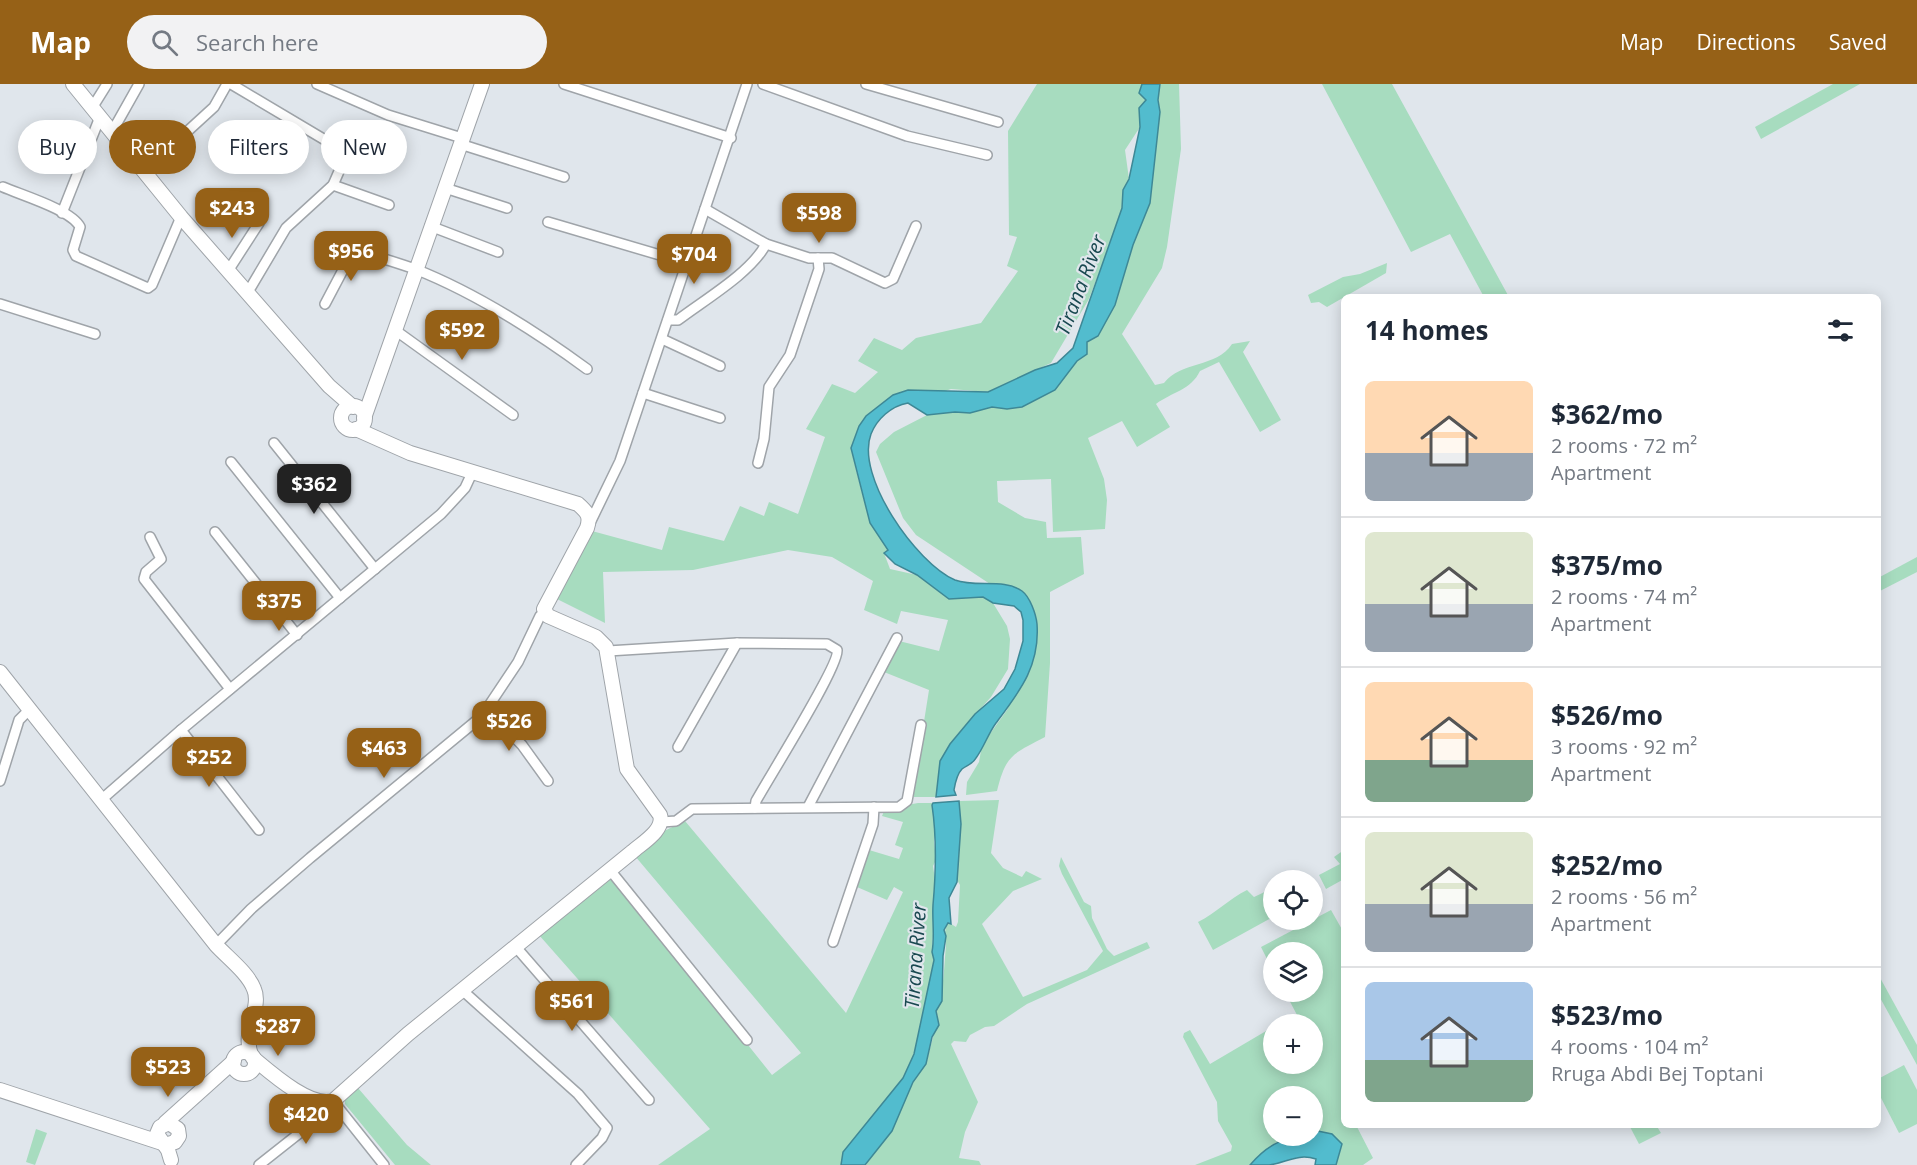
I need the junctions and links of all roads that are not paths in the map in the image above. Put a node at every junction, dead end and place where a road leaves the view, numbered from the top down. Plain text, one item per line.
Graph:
1 (73, 84) edge
2 (107, 84) edge
3 (139, 84) edge
4 (229, 84) edge
5 (317, 84) edge
6 (482, 84) edge
7 (564, 84) edge
8 (747, 84) edge
9 (763, 84) edge
10 (866, 84) edge
11 (96, 112) junction
12 (119, 120) edge
13 (998, 122) dead end
14 (196, 123) edge
15 (109, 128) edge
16 (731, 138) junction
17 (461, 141) junction
18 (987, 155) dead end
19 (146, 174) edge
20 (564, 177) dead end
21 (333, 185) junction
22 (3, 187) dead end
23 (445, 188) junction
24 (388, 205) dead end
25 (507, 208) dead end
26 (705, 209) junction
27 (62, 213) junction
28 (181, 217) junction
29 (548, 222) dead end
30 (259, 223) dead end
31 (430, 226) junction
32 (916, 226) dead end
33 (766, 244) junction
34 (498, 252) dead end
35 (818, 258) junction
36 (687, 263) junction
37 (416, 270) junction
38 (228, 271) junction
39 (248, 292) junction
40 (0, 304) edge
41 (325, 304) dead end
42 (668, 320) junction
43 (395, 330) junction
44 (95, 334) dead end
45 (662, 339) junction
46 (720, 366) dead end
47 (587, 369) dead end
48 (329, 386) junction
49 (643, 393) junction
50 (513, 415) dead end
51 (359, 417) junction
52 (341, 418) junction
53 (720, 418) dead end
54 (274, 443) dead end
55 (231, 462) dead end
56 (758, 463) dead end
57 (472, 473) junction
58 (603, 499) junction
59 (578, 504) junction
60 (587, 528) junction
61 (215, 532) dead end
62 (150, 537) dead end
63 (375, 569) junction
64 (340, 598) junction
65 (545, 612) junction
66 (297, 635) junction
67 (897, 638) dead end
68 (737, 643) junction
69 (608, 651) junction
70 (0, 672) edge
71 (230, 689) junction
72 (29, 710) junction
73 (488, 710) junction
74 (921, 725) dead end
75 (181, 730) junction
76 (678, 747) dead end
77 (0, 781) edge
78 (548, 781) dead end
79 (101, 800) junction
80 (808, 807) junction
81 (874, 807) junction
82 (755, 808) junction
83 (662, 822) junction
84 (259, 830) dead end
85 (610, 870) junction
86 (832, 942) dead end
87 (216, 945) junction
88 (515, 946) junction
89 (462, 990) junction
90 (747, 1040) dead end
91 (244, 1057) junction
92 (244, 1074) junction
93 (284, 1081) junction
94 (213, 1082) junction
95 (0, 1090) edge
96 (194, 1097) junction
97 (649, 1100) dead end
98 (334, 1103) junction
99 (162, 1125) junction
100 (142, 1137) junction
101 (171, 1140) junction
102 (171, 1163) edge
103 (259, 1165) edge
104 (384, 1165) edge
105 (576, 1165) edge

1 - 11 street
2 - 11 street
3 - 12 street
4 - 14 street
4 - 21 street
5 - 17 street
6 - 17 street
7 - 16 street
8 - 16 street
9 - 18 street
10 - 13 street
11 - 15 street
11 - 27 street
16 - 26 street
17 - 20 street
17 - 23 street
19 - 28 street
21 - 24 street
21 - 39 street
22 - 27 street
23 - 25 street
23 - 31 street
26 - 33 street
26 - 36 street
27 - 28 street
28 - 38 street
29 - 36 street
30 - 38 street
31 - 34 street
31 - 37 street
32 - 35 street
33 - 35 street
33 - 42 street
35 - 56 street
36 - 42 street
37 - 41 street
37 - 43 street
37 - 47 street
38 - 39 street
39 - 48 street
40 - 44 street
42 - 45 street
43 - 50 street
43 - 51 street
45 - 46 street
45 - 49 street
48 - 51 street
48 - 52 street
49 - 53 street
49 - 58 street
51 - 52 street
51 - 52 street
51 - 57 street
54 - 63 street
55 - 64 street
57 - 59 street
57 - 63 street
58 - 59 street
58 - 60 street
59 - 60 street
60 - 65 street
61 - 66 street
62 - 71 street
63 - 64 street
64 - 66 street
65 - 69 street
65 - 73 street
66 - 71 street
67 - 80 street
68 - 69 street
68 - 76 street
68 - 82 street
69 - 83 street
70 - 72 street
71 - 75 street
72 - 77 street
72 - 79 street
73 - 78 street
73 - 87 street
74 - 81 street
75 - 79 street
75 - 84 street
79 - 87 street
80 - 81 street
80 - 82 street
81 - 86 street
82 - 83 street
83 - 85 street
85 - 88 street
85 - 90 street
87 - 91 street
88 - 89 street
88 - 97 street
89 - 98 street
89 - 105 street
91 - 92 street
91 - 92 street
91 - 93 street
91 - 94 street
92 - 93 street
92 - 94 street
93 - 98 street
94 - 96 street
95 - 100 street
96 - 99 street
96 - 101 street
98 - 103 street
98 - 104 street
99 - 100 street
99 - 101 street
99 - 101 street
100 - 101 street
101 - 102 street

